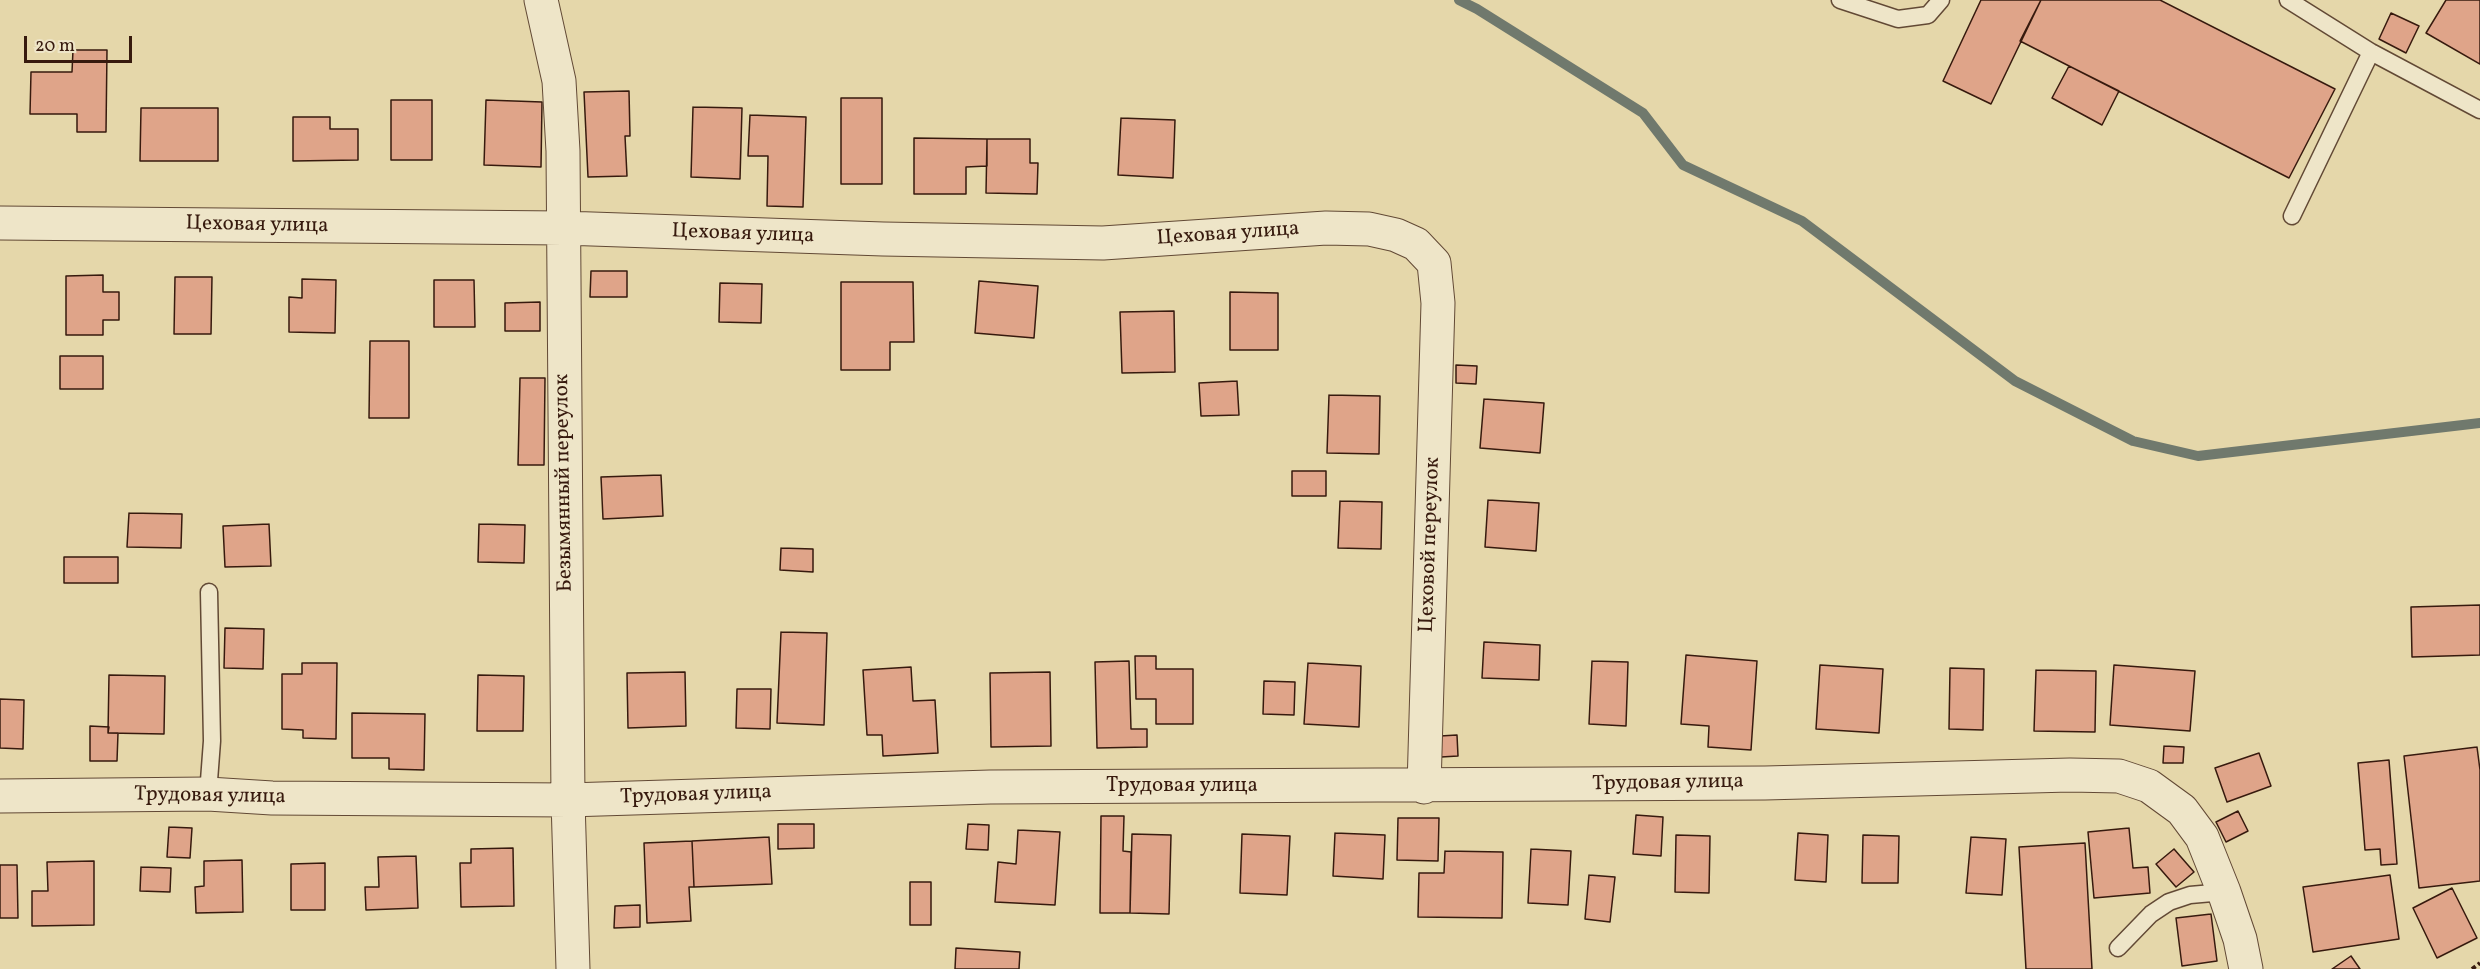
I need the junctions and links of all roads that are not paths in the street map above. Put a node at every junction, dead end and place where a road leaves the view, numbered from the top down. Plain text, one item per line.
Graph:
1 (541, 0) edge
2 (1840, 0) edge
3 (1941, 0) edge
4 (2288, 0) edge
5 (2371, 52) junction
6 (2480, 110) edge
7 (2292, 216) dead end
8 (0, 223) edge
9 (563, 228) junction
10 (1438, 303) joint
11 (209, 592) dead end
12 (1424, 787) junction
13 (208, 794) junction
14 (0, 796) edge
15 (568, 800) junction
16 (2224, 892) junction
17 (2118, 948) dead end
18 (573, 969) edge
19 (2246, 969) edge

1 - 9 street, Безымянный переулок
2 - 3 lane
4 - 5 lane
5 - 6 lane
5 - 7 lane
8 - 9 street, Цеховая улица
9 - 10 street, Цеховая улица
9 - 15 street, Безымянный переулок
10 - 12 street, Цеховой переулок
11 - 13 lane
12 - 15 street, Трудовая улица
12 - 16 street, Трудовая улица
13 - 14 street, Трудовая улица
13 - 15 street, Трудовая улица
15 - 18 street, Безымянный переулок
16 - 17 lane
16 - 19 street, Трудовая улица

